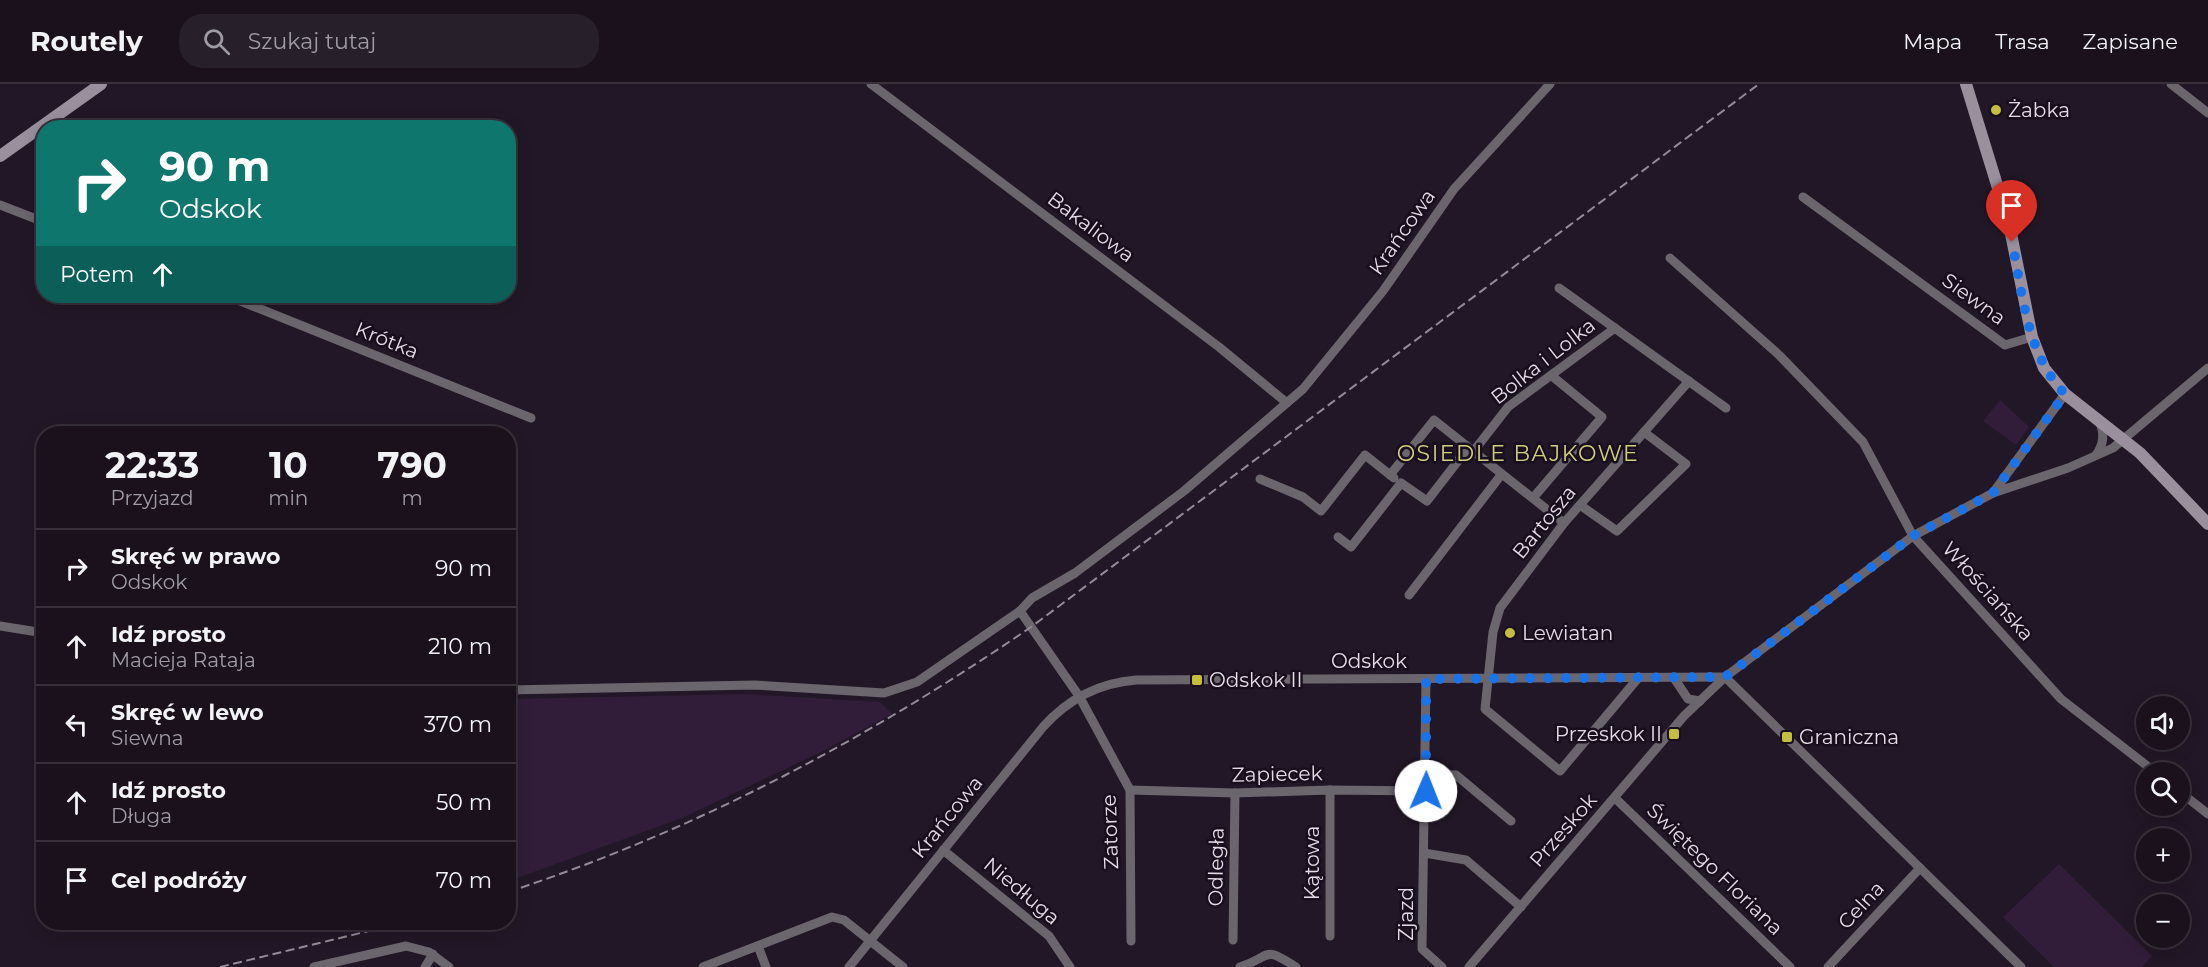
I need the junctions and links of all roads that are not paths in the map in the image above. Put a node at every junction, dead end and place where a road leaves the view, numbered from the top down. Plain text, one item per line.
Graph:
1 (101, 84) edge
2 (871, 84) edge
3 (1550, 84) edge
4 (1966, 84) edge
5 (2171, 84) edge
6 (2208, 113) edge
7 (50, 120) edge
8 (36, 130) edge
9 (0, 156) edge
10 (1803, 197) dead end
11 (0, 204) edge
12 (36, 219) edge
13 (1670, 258) dead end
14 (1559, 288) dead end
15 (245, 303) edge
16 (1615, 328) junction
17 (2032, 337) junction
18 (2208, 368) edge
19 (1552, 376) junction
20 (1689, 381) junction
21 (2065, 394) junction
22 (1287, 403) junction
23 (1726, 408) dead end
24 (531, 418) dead end
25 (2098, 421) junction
26 (1644, 432) junction
27 (2125, 440) junction
28 (1471, 450) junction
29 (2096, 455) junction
30 (1390, 475) junction
31 (1501, 475) junction
32 (1260, 479) dead end
33 (1401, 483) junction
34 (1993, 493) junction
35 (1533, 498) junction
36 (1580, 505) junction
37 (1564, 523) junction
38 (2208, 524) edge
39 (1913, 536) junction
40 (1338, 537) dead end
41 (1409, 595) dead end
42 (1020, 610) junction
43 (0, 626) edge
44 (36, 632) edge
45 (1639, 677) junction
46 (1696, 677) junction
47 (1725, 677) junction
48 (1489, 678) junction
49 (1674, 678) junction
50 (1426, 679) junction
51 (516, 690) edge
52 (1684, 693) junction
53 (1079, 696) junction
54 (1704, 697) junction
55 (1684, 716) junction
56 (2142, 762) edge
57 (1426, 774) junction
58 (1130, 790) junction
59 (1330, 790) junction
60 (1426, 791) junction
61 (1234, 794) junction
62 (1615, 798) junction
63 (2190, 800) edge
64 (2208, 814) edge
65 (1511, 821) dead end
66 (943, 850) junction
67 (1424, 853) junction
68 (1920, 868) junction
69 (1521, 907) junction
70 (1330, 936) dead end
71 (870, 940) junction
72 (1233, 940) dead end
73 (1131, 941) dead end
74 (758, 946) junction
75 (433, 954) junction
76 (314, 967) edge
77 (425, 967) edge
78 (450, 967) edge
79 (703, 967) edge
80 (766, 967) edge
81 (849, 967) edge
82 (903, 967) edge
83 (1070, 967) edge
84 (1240, 967) edge
85 (1296, 967) edge
86 (1442, 967) edge
87 (1469, 967) edge
88 (1790, 967) edge
89 (1828, 967) edge
90 (2021, 967) edge

1 - 7 street
2 - 22 street, Bakaliowa
3 - 22 street, Krańcowa
4 - 17 street
5 - 6 street
8 - 9 street
10 - 17 street, Siewna
11 - 12 street
13 - 39 street, Włościańska
14 - 16 street, Bolka i Lolka
15 - 24 street, Krótka
16 - 19 street, Bolka i Lolka
16 - 20 street, Bolka i Lolka
17 - 21 street
18 - 27 street, Przeskok
19 - 28 street, Bolka i Lolka
19 - 35 street
20 - 23 street, Bolka i Lolka
20 - 26 street, Bartosza
21 - 25 street
21 - 34 street
22 - 42 street, Krańcowa
25 - 27 street
25 - 29 street
26 - 36 street, Bartosza
26 - 36 street
27 - 29 street, Przeskok
27 - 38 street
28 - 30 street
28 - 31 street
28 - 33 street, Bolka i Lolka
29 - 34 street, Przeskok
30 - 32 street
30 - 33 street
31 - 35 street
31 - 41 street
33 - 40 street
34 - 39 street, Przeskok
35 - 37 street
36 - 37 street, Bartosza
37 - 48 street, Bartosza
39 - 47 street, Przeskok
39 - 56 street, Włościańska
42 - 51 street, Krańcowa
42 - 53 street
43 - 44 street
45 - 48 street, Odskok
45 - 48 street
45 - 49 street, Odskok
46 - 47 street, Odskok
46 - 49 street, Odskok
46 - 52 street
46 - 54 street
47 - 54 street, Przeskok
47 - 68 street
48 - 50 street, Odskok
49 - 52 street
50 - 53 street, Odskok
50 - 57 street, Zjazd
52 - 54 street
52 - 55 street
53 - 58 street, Zatorze
53 - 66 street, Krańcowa
54 - 55 street, Przeskok
55 - 62 street, Przeskok
57 - 60 street, Zjazd
57 - 65 street
58 - 61 street, Zapiecek
58 - 73 street, Zatorze
59 - 60 street, Zapiecek
59 - 61 street, Zapiecek
59 - 70 street, Kątowa
60 - 67 street, Zjazd
61 - 72 street, Odległa
62 - 69 street, Przeskok
62 - 88 street, Świętego Floriana
63 - 64 street
66 - 71 street, Krańcowa
66 - 83 street, Niedługa
67 - 69 street
67 - 86 street, Zjazd
68 - 89 street, Celna
68 - 90 street
69 - 87 street, Przeskok
71 - 74 street
71 - 81 street, Krańcowa
71 - 82 street
74 - 79 street
74 - 80 street
75 - 76 street
75 - 77 street
75 - 78 street
84 - 85 street

